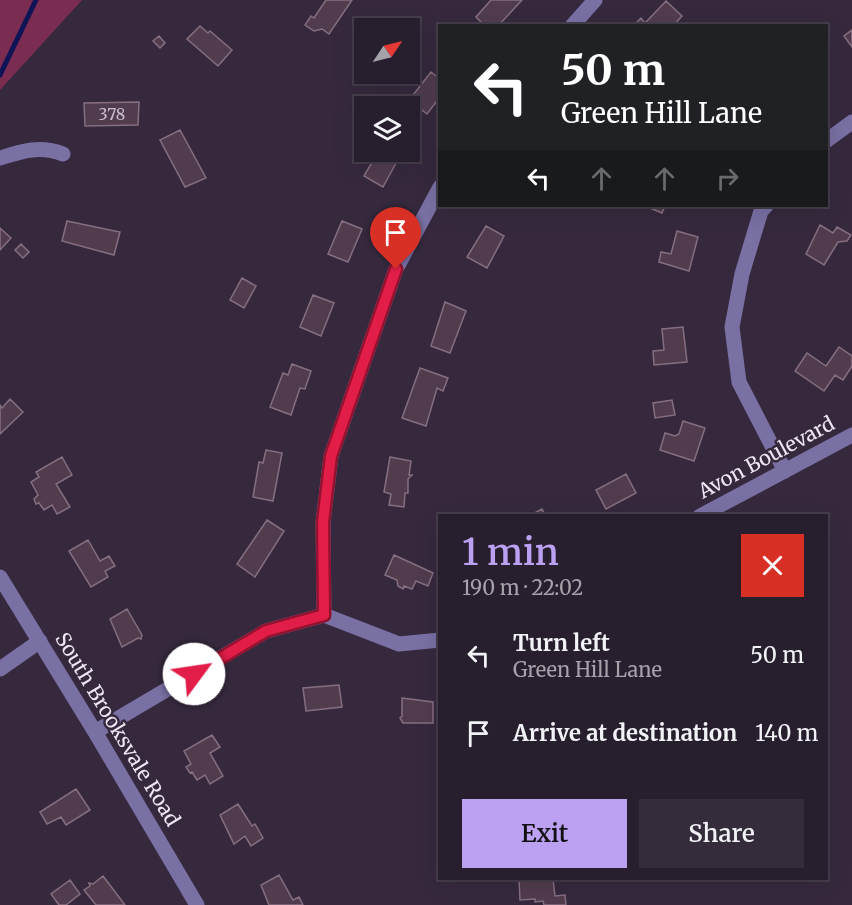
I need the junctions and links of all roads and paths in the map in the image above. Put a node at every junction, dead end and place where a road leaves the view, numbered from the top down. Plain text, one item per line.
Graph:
1 (595, 0) edge
2 (574, 24) edge
3 (852, 122) edge
4 (828, 140) edge
5 (63, 154) dead end
6 (0, 158) edge
7 (438, 191) edge
8 (765, 207) edge
9 (852, 435) edge
10 (785, 471) junction
11 (704, 514) edge
12 (0, 577) edge
13 (324, 615) junction
14 (438, 640) edge
15 (40, 641) junction
16 (0, 669) edge
17 (95, 732) junction
18 (197, 905) edge

1 - 2 street
3 - 4 street
5 - 6 street
7 - 13 street
8 - 10 street
9 - 10 street, Avon Boulevard
10 - 11 street, Avon Boulevard
12 - 15 street, South Brooksvale Road
13 - 14 street
13 - 17 street
15 - 16 street
15 - 17 street, South Brooksvale Road
17 - 18 street, South Brooksvale Road

